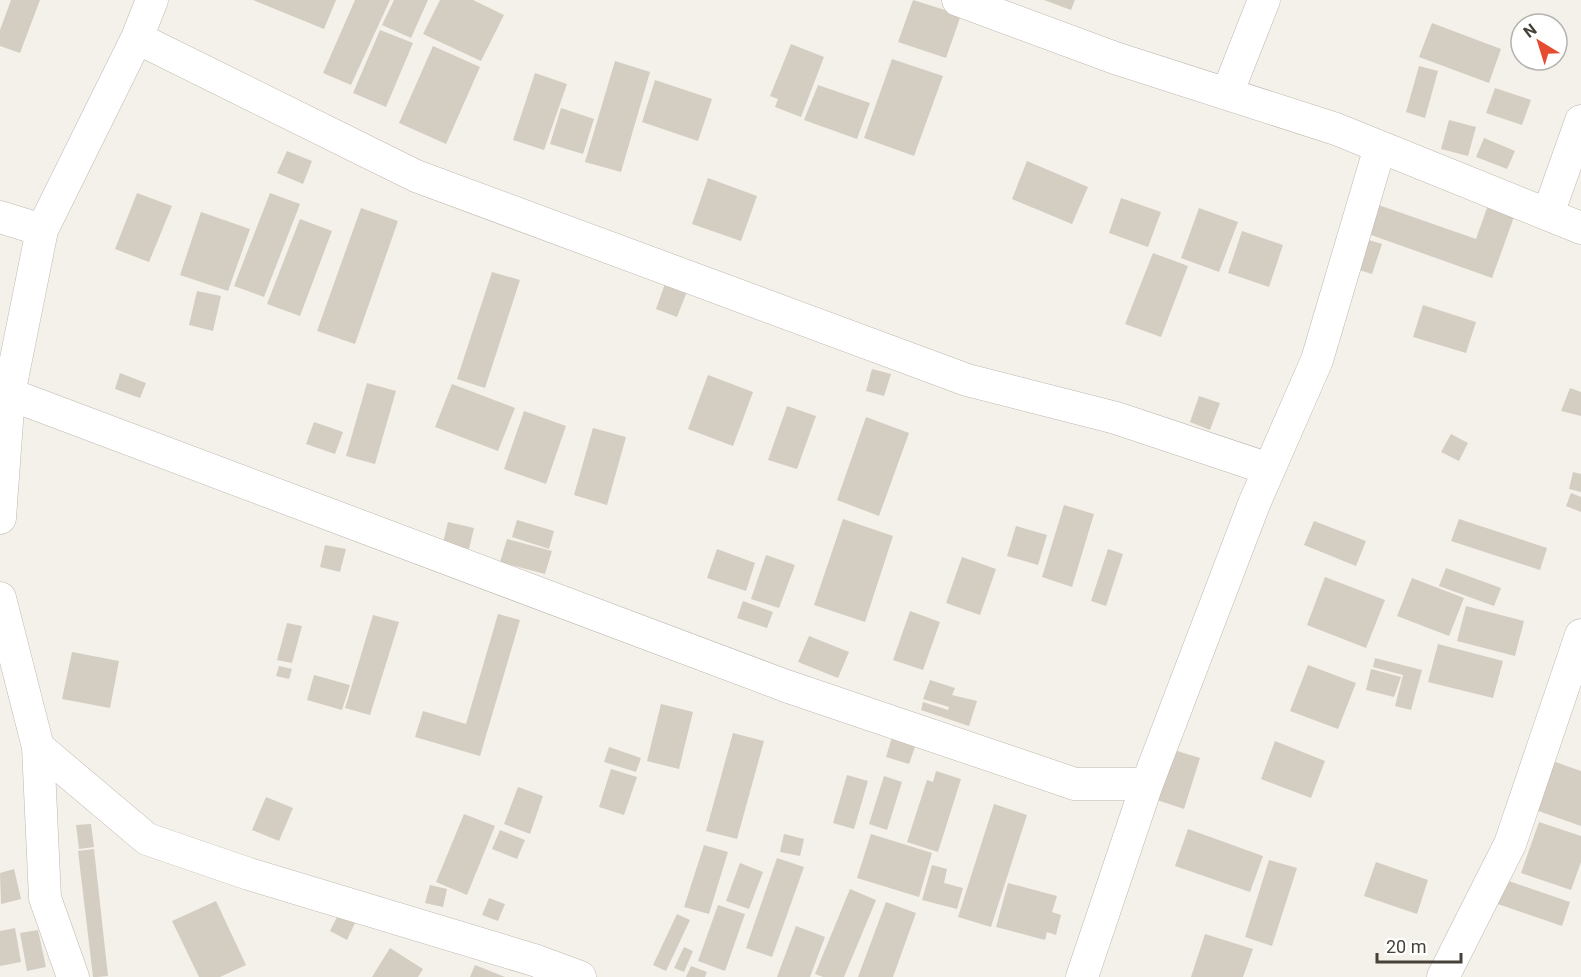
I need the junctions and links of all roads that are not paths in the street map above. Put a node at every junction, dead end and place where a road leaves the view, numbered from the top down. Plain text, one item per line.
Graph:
1 (152, 0) edge
2 (958, 0) edge
3 (1264, 0) edge
4 (137, 38) junction
5 (1227, 94) junction
6 (1581, 121) edge
7 (1380, 147) junction
8 (1548, 214) junction
9 (0, 217) edge
10 (1581, 228) edge
11 (42, 230) junction
12 (9, 394) junction
13 (1269, 469) junction
14 (0, 518) edge
15 (0, 598) edge
16 (1581, 635) edge
17 (38, 747) junction
18 (1147, 784) junction
19 (533, 968) edge
20 (73, 977) edge
21 (580, 977) edge
22 (1082, 977) edge
23 (1443, 977) edge

1 - 4 street
2 - 5 street
3 - 5 street
4 - 11 street
4 - 13 street
5 - 7 street
6 - 8 street
7 - 8 street
7 - 13 street
8 - 10 street
9 - 11 street
11 - 12 street
12 - 14 street
12 - 18 street
13 - 18 street
15 - 17 street
16 - 23 street
17 - 19 street
17 - 20 street
18 - 22 street
19 - 21 street

